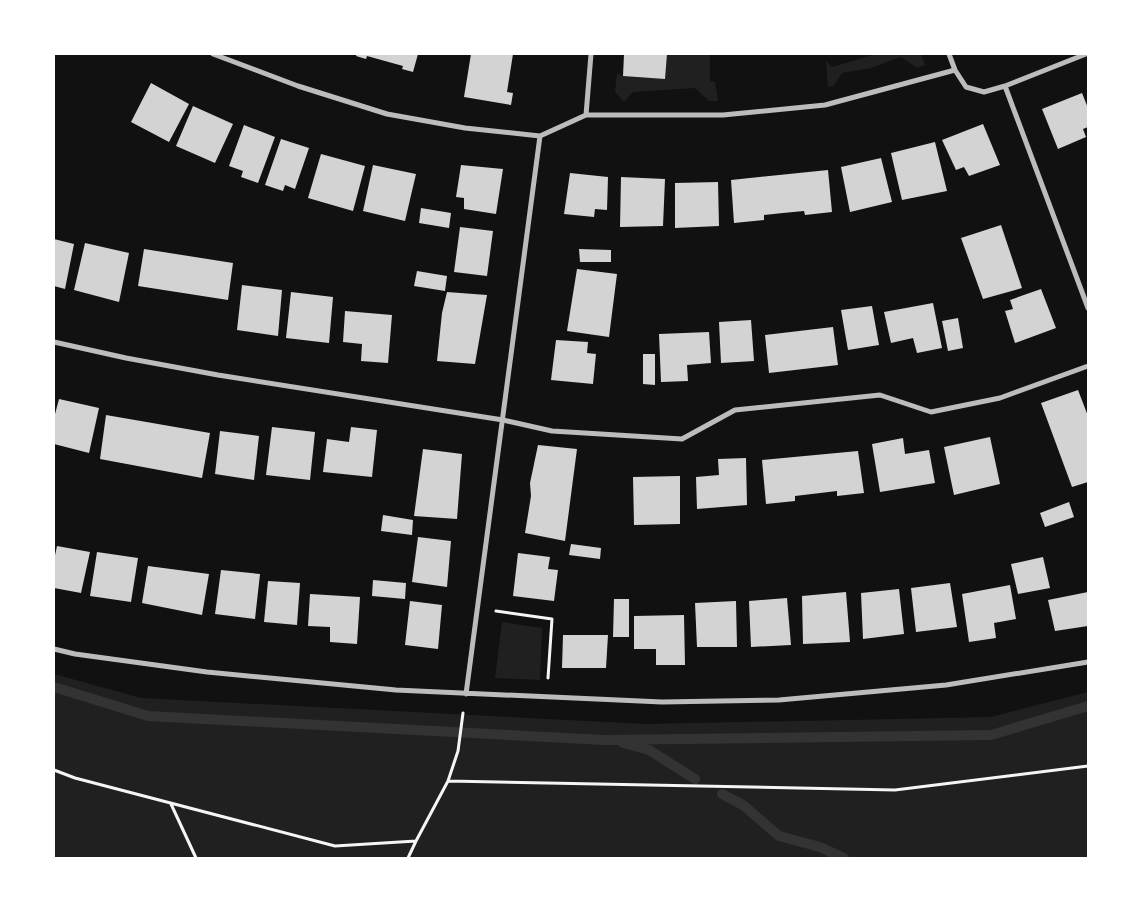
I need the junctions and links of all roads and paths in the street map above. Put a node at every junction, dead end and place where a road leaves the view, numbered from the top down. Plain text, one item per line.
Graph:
1 (213, 54) edge
2 (591, 54) edge
3 (949, 54) edge
4 (1086, 54) edge
5 (955, 70) junction
6 (1005, 86) junction
7 (586, 115) junction
8 (540, 136) junction
9 (1088, 308) edge
10 (54, 342) edge
11 (1088, 366) edge
12 (502, 420) junction
13 (478, 608) junction
14 (54, 649) edge
15 (1088, 662) edge
16 (466, 694) junction
17 (547, 697) junction
18 (462, 721) dead end
19 (1088, 766) edge
20 (54, 770) edge
21 (448, 781) junction
22 (170, 803) junction
23 (416, 841) junction
24 (196, 858) edge
25 (408, 858) edge

1 - 8 street
2 - 7 street
3 - 5 street
4 - 6 street
5 - 6 street
5 - 7 street
6 - 9 street
7 - 8 street
8 - 12 street
10 - 12 street
11 - 12 street
12 - 13 street
13 - 16 street
13 - 17 path
14 - 16 street
15 - 17 street
16 - 17 street
18 - 21 path
19 - 21 path
20 - 22 path
21 - 23 path
22 - 23 path
22 - 24 path
23 - 25 path

